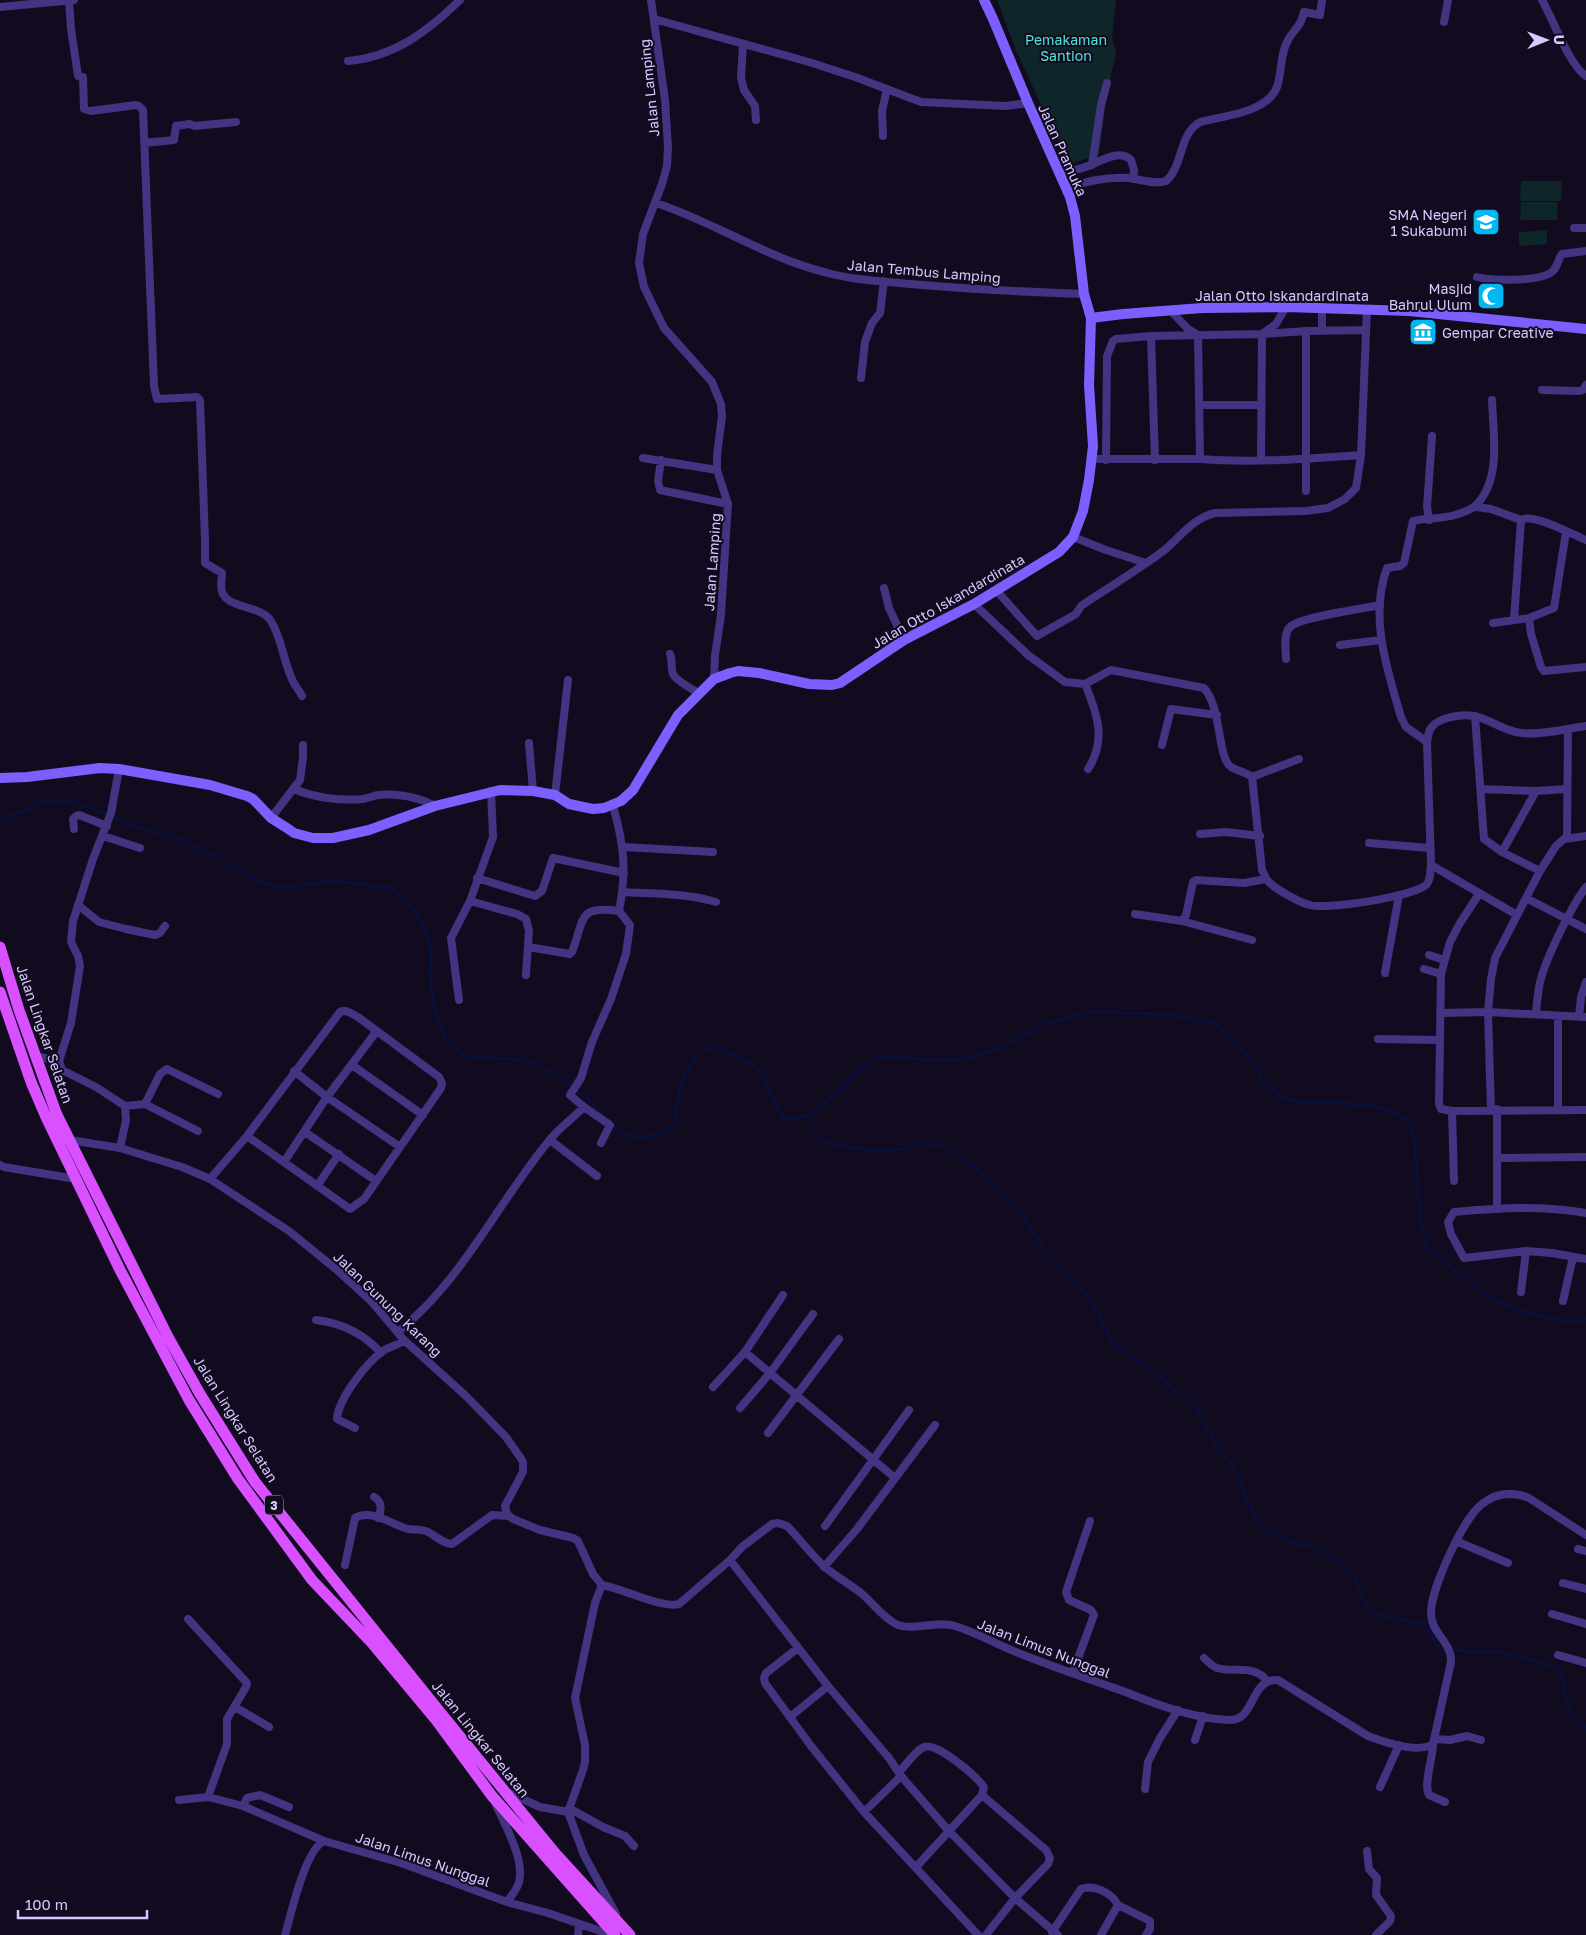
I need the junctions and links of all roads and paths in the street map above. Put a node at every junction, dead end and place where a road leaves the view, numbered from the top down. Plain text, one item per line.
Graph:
1 (74, 0) edge
2 (460, 0) edge
3 (651, 0) edge
4 (984, 0) edge
5 (1322, 0) edge
6 (1448, 0) edge
7 (1542, 0) edge
8 (69, 1) edge
9 (0, 7) edge
10 (654, 19) junction
11 (1444, 22) dead end
12 (743, 44) junction
13 (348, 61) dead end
14 (1586, 76) edge
15 (1107, 83) dead end
16 (887, 89) junction
17 (1028, 103) junction
18 (756, 120) dead end
19 (236, 122) dead end
20 (883, 136) dead end
21 (144, 143) junction
22 (1092, 165) junction
23 (1060, 174) junction
24 (1133, 179) junction
25 (1067, 188) junction
26 (656, 203) junction
27 (1574, 228) dead end
28 (1586, 228) edge
29 (1586, 251) edge
30 (1477, 277) dead end
31 (884, 281) junction
32 (1084, 294) junction
33 (1286, 307) junction
34 (1322, 307) junction
35 (1367, 308) junction
36 (1170, 310) junction
37 (1091, 318) junction
38 (1586, 329) edge
39 (1322, 330) junction
40 (1366, 330) junction
41 (1306, 331) junction
42 (1262, 334) junction
43 (1198, 335) junction
44 (1151, 336) junction
45 (861, 378) dead end
46 (1586, 385) edge
47 (1542, 390) dead end
48 (1492, 400) dead end
49 (1261, 405) junction
50 (1199, 406) junction
51 (1432, 436) dead end
52 (1361, 455) junction
53 (643, 458) dead end
54 (1092, 459) junction
55 (1200, 459) junction
56 (1307, 459) junction
57 (661, 460) junction
58 (1106, 460) junction
59 (1155, 460) junction
60 (1261, 460) junction
61 (717, 470) junction
62 (1306, 491) dead end
63 (728, 504) junction
64 (1476, 507) junction
65 (1429, 520) junction
66 (1521, 520) junction
67 (1566, 532) junction
68 (1073, 538) junction
69 (1586, 540) edge
70 (1146, 562) junction
71 (884, 588) dead end
72 (996, 590) junction
73 (974, 604) junction
74 (1380, 605) junction
75 (1529, 618) junction
76 (1514, 620) junction
77 (1493, 623) dead end
78 (904, 640) junction
79 (1381, 640) junction
80 (1340, 645) dead end
81 (670, 654) dead end
82 (1286, 659) dead end
83 (1586, 667) edge
84 (568, 680) dead end
85 (714, 680) junction
86 (1085, 684) junction
87 (698, 693) junction
88 (302, 696) dead end
89 (1217, 715) junction
90 (1475, 716) junction
91 (1586, 726) edge
92 (1568, 729) junction
93 (1427, 742) junction
94 (529, 743) dead end
95 (303, 745) dead end
96 (1162, 745) dead end
97 (1300, 759) dead end
98 (119, 769) junction
99 (1088, 769) dead end
100 (1252, 777) junction
101 (0, 778) edge
102 (1481, 788) junction
103 (294, 789) junction
104 (1568, 789) junction
105 (491, 791) junction
106 (533, 791) junction
107 (1536, 791) junction
108 (555, 795) junction
109 (613, 806) junction
110 (433, 807) junction
111 (271, 818) junction
112 (109, 819) junction
113 (74, 829) dead end
114 (1200, 834) dead end
115 (103, 836) junction
116 (1260, 836) junction
117 (1586, 836) edge
118 (1567, 838) junction
119 (1369, 843) dead end
120 (140, 848) dead end
121 (624, 848) junction
122 (1430, 848) junction
123 (712, 852) dead end
124 (1502, 852) junction
125 (1431, 865) junction
126 (1540, 871) junction
127 (624, 873) junction
128 (477, 878) junction
129 (1266, 879) junction
130 (1586, 887) edge
131 (622, 892) junction
132 (1479, 894) junction
133 (1399, 895) junction
134 (1526, 898) junction
135 (470, 901) junction
136 (716, 902) dead end
137 (78, 905) junction
138 (619, 911) junction
139 (1135, 914) dead end
140 (1517, 915) junction
141 (1567, 920) junction
142 (1182, 921) junction
143 (165, 926) dead end
144 (1586, 929) edge
145 (1252, 940) dead end
146 (0, 947) edge
147 (528, 947) junction
148 (1429, 955) dead end
149 (1444, 960) junction
150 (1424, 969) dead end
151 (1385, 973) dead end
152 (1440, 974) junction
153 (526, 975) dead end
154 (1586, 982) edge
155 (0, 992) edge
156 (459, 1000) dead end
157 (1488, 1012) junction
158 (1440, 1013) junction
159 (1536, 1014) junction
160 (1558, 1016) junction
161 (1582, 1017) edge
162 (376, 1032) junction
163 (1378, 1039) dead end
164 (1439, 1040) junction
165 (35, 1056) junction
166 (59, 1060) junction
167 (352, 1065) junction
168 (294, 1071) junction
169 (218, 1094) dead end
170 (327, 1097) junction
171 (145, 1104) junction
172 (125, 1106) junction
173 (584, 1108) junction
174 (1494, 1110) junction
175 (1558, 1110) junction
176 (1586, 1110) edge
177 (1452, 1111) junction
178 (423, 1115) junction
179 (198, 1131) dead end
180 (305, 1132) junction
181 (247, 1136) junction
182 (70, 1140) junction
183 (550, 1140) junction
184 (601, 1143) dead end
185 (400, 1147) junction
186 (120, 1148) junction
187 (339, 1154) junction
188 (1586, 1157) edge
189 (1497, 1158) junction
190 (284, 1162) junction
191 (0, 1165) edge
192 (597, 1176) dead end
193 (76, 1178) junction
194 (210, 1179) junction
195 (376, 1181) junction
196 (1454, 1182) dead end
197 (317, 1186) junction
198 (1497, 1208) junction
199 (1586, 1213) edge
200 (1526, 1252) junction
201 (1573, 1257) junction
202 (1586, 1259) edge
203 (1521, 1292) dead end
204 (783, 1295) dead end
205 (1563, 1300) dead end
206 (814, 1314) dead end
207 (316, 1320) dead end
208 (398, 1332) junction
209 (839, 1339) dead end
210 (404, 1340) junction
211 (745, 1352) junction
212 (382, 1353) junction
213 (770, 1372) junction
214 (713, 1387) dead end
215 (200, 1394) junction
216 (796, 1394) junction
217 (189, 1400) junction
218 (740, 1408) dead end
219 (909, 1410) dead end
220 (935, 1425) dead end
221 (355, 1428) dead end
222 (768, 1433) dead end
223 (872, 1458) junction
224 (895, 1478) junction
225 (374, 1498) dead end
226 (509, 1516) junction
227 (378, 1518) junction
228 (1090, 1521) dead end
229 (825, 1526) dead end
230 (1586, 1535) edge
231 (1456, 1542) junction
232 (730, 1560) junction
233 (1508, 1563) dead end
234 (345, 1565) dead end
235 (824, 1567) junction
236 (1563, 1583) dead end
237 (602, 1585) junction
238 (1586, 1589) edge
239 (1552, 1614) dead end
240 (188, 1619) dead end
241 (1586, 1624) edge
242 (798, 1648) junction
243 (1558, 1655) dead end
244 (1204, 1658) dead end
245 (1586, 1663) edge
246 (1073, 1672) junction
247 (1267, 1681) junction
248 (828, 1686) junction
249 (235, 1707) junction
250 (1178, 1710) junction
251 (1203, 1716) junction
252 (790, 1717) junction
253 (270, 1727) dead end
254 (1195, 1740) dead end
255 (1481, 1740) dead end
256 (1434, 1742) junction
257 (1399, 1745) junction
258 (900, 1774) junction
259 (1380, 1787) dead end
260 (1145, 1789) dead end
261 (503, 1790) junction
262 (982, 1795) junction
263 (492, 1796) junction
264 (208, 1797) junction
265 (178, 1800) dead end
266 (1445, 1802) dead end
267 (243, 1806) junction
268 (289, 1807) dead end
269 (569, 1810) junction
270 (864, 1812) junction
271 (948, 1830) junction
272 (324, 1841) junction
273 (634, 1846) dead end
274 (1368, 1851) dead end
275 (917, 1866) junction
276 (1015, 1898) junction
277 (507, 1902) junction
278 (1118, 1905) junction
279 (579, 1924) junction
280 (1055, 1933) edge
281 (620, 1934) edge
282 (285, 1935) edge
283 (578, 1935) edge
284 (978, 1935) edge
285 (986, 1935) edge
286 (1101, 1935) edge
287 (1146, 1935) edge
288 (1376, 1935) edge

1 - 8 street
2 - 13 street
3 - 10 street, Jalan Lamping
4 - 17 main road, Jalan Pramuka
5 - 24 street
6 - 11 street
7 - 14 street
8 - 9 street
8 - 21 street
10 - 12 street
10 - 26 street, Jalan Lamping
12 - 16 street
12 - 18 street
15 - 22 street
16 - 17 street
16 - 20 street
17 - 23 main road, Jalan Pramuka
19 - 21 street
21 - 88 street
22 - 23 street
22 - 24 street
23 - 25 main road, Jalan Pramuka
24 - 25 street
25 - 32 main road, Jalan Pramuka
26 - 31 street, Jalan Tembus Lamping
26 - 61 street, Jalan Lamping
27 - 28 street
29 - 30 street
31 - 32 street, Jalan Tembus Lamping
31 - 45 street
32 - 37 main road, Jalan Pramuka
33 - 34 main road, Jalan Otto Iskandardinata
33 - 36 main road, Jalan Otto Iskandardinata
33 - 42 street
34 - 35 main road, Jalan Otto Iskandardinata
34 - 39 street
35 - 38 main road, Jalan Otto Iskandardinata
35 - 40 street
36 - 37 main road, Jalan Otto Iskandardinata
36 - 43 street
37 - 54 main road, Jalan Otto Iskandardinata
39 - 40 street
39 - 41 street
40 - 52 street
41 - 42 street
41 - 56 street
42 - 43 street
42 - 49 street
43 - 44 street
43 - 50 street
44 - 58 street
44 - 59 street
46 - 47 street
48 - 64 street
49 - 50 street
49 - 60 street
50 - 55 street
51 - 65 street
52 - 56 street
52 - 70 street
53 - 57 street
54 - 58 street
54 - 68 main road, Jalan Otto Iskandardinata
55 - 59 street
55 - 60 street
56 - 60 street
56 - 62 street
57 - 61 street
57 - 63 street
58 - 59 street
61 - 63 street, Jalan Lamping
63 - 85 street, Jalan Lamping
64 - 65 street
64 - 66 street
65 - 74 street
66 - 67 street
66 - 76 street
67 - 69 street
67 - 75 street
68 - 70 street
68 - 72 main road, Jalan Otto Iskandardinata
70 - 72 street
71 - 78 street
72 - 73 main road, Jalan Otto Iskandardinata
73 - 78 main road, Jalan Otto Iskandardinata
73 - 86 street
74 - 79 street
74 - 82 street
75 - 76 street
75 - 83 street
76 - 77 street
78 - 85 main road, Jalan Otto Iskandardinata
79 - 80 street
79 - 93 street
81 - 87 street
84 - 108 street
85 - 87 main road, Jalan Otto Iskandardinata
86 - 89 street
86 - 99 street
87 - 109 main road, Jalan Otto Iskandardinata
89 - 96 street
89 - 100 street
90 - 92 street
90 - 93 street
90 - 102 street
91 - 92 street
92 - 104 street
93 - 122 street
94 - 106 street
95 - 103 street
97 - 100 street
98 - 101 main road
98 - 111 main road
98 - 112 street
100 - 116 street
102 - 107 street
102 - 124 street
103 - 110 street
103 - 111 street
104 - 107 street
104 - 118 street
105 - 106 main road
105 - 110 main road
105 - 128 street
106 - 108 main road
107 - 124 street
108 - 109 main road
109 - 121 street
110 - 111 main road
112 - 113 street
112 - 115 street
114 - 116 street
115 - 120 street
115 - 137 street
116 - 129 street
117 - 118 street
118 - 126 street
119 - 122 street
121 - 123 street
121 - 127 street
122 - 125 street
124 - 126 street
125 - 132 street
125 - 133 street
126 - 134 street
127 - 128 street
127 - 131 street
128 - 135 street
129 - 133 street
129 - 142 street
130 - 141 street
131 - 136 street
131 - 138 street
132 - 140 street
132 - 149 street
133 - 151 street
134 - 140 street
134 - 141 street
135 - 147 street
135 - 156 street
137 - 143 street
137 - 166 street
138 - 147 street
138 - 173 street
139 - 142 street
140 - 157 street
141 - 144 street
141 - 159 street
142 - 145 street
146 - 165 main road, Jalan Lingkar Selatan / 3
147 - 153 street
148 - 149 street
149 - 152 street
150 - 152 street
152 - 158 street
154 - 161 street
155 - 193 main road, Jalan Lingkar Selatan / 3
157 - 158 street
157 - 159 street
157 - 174 street
158 - 164 street
159 - 160 street
160 - 161 street
160 - 175 street
162 - 167 street
162 - 168 street
162 - 178 street
163 - 164 street
164 - 177 street
165 - 166 street
165 - 182 main road, Jalan Lingkar Selatan / 3
166 - 172 street
167 - 170 street
167 - 178 street
168 - 170 street
168 - 181 street
169 - 171 street
170 - 180 street
170 - 185 street
171 - 172 street
171 - 179 street
172 - 186 street
173 - 183 street
173 - 184 street
174 - 175 street
174 - 177 street
174 - 189 street
175 - 176 street
177 - 196 street
178 - 185 street
180 - 187 street
180 - 190 street
181 - 190 street
181 - 194 street
182 - 186 street, Jalan Gunung Karang
182 - 215 main road, Jalan Lingkar Selatan / 3
183 - 192 street
183 - 208 street
185 - 195 street
186 - 194 street, Jalan Gunung Karang
187 - 195 street
187 - 197 street
188 - 189 street
189 - 198 street
190 - 197 street
191 - 193 street
193 - 217 main road, Jalan Lingkar Selatan / 3
194 - 208 street, Jalan Gunung Karang
195 - 197 street
198 - 199 street
198 - 200 street
200 - 201 street
200 - 203 street
201 - 202 street
201 - 205 street
204 - 211 street
206 - 213 street
207 - 212 street
208 - 210 street, Jalan Gunung Karang
209 - 216 street
210 - 212 street
210 - 226 street, Jalan Gunung Karang
211 - 213 street
211 - 214 street
212 - 221 street
213 - 216 street
213 - 218 street
215 - 217 main road
215 - 261 main road, Jalan Lingkar Selatan / 3
216 - 222 street
216 - 223 street
217 - 263 main road, Jalan Lingkar Selatan / 3
219 - 223 street
220 - 224 street
223 - 224 street
223 - 229 street
224 - 235 street
225 - 227 street
226 - 227 street
226 - 237 street
227 - 234 street
228 - 246 street
230 - 231 street
231 - 233 street
231 - 256 street
232 - 235 street, Jalan Limus Nunggal
232 - 237 street, Jalan Limus Nunggal
232 - 242 street
235 - 246 street, Jalan Limus Nunggal
236 - 238 street
237 - 269 street
239 - 241 street
240 - 249 street
242 - 248 street
242 - 252 street
243 - 245 street
244 - 247 street
246 - 250 street, Jalan Limus Nunggal
247 - 251 street, Jalan Limus Nunggal
247 - 257 street
248 - 252 street
248 - 258 street
249 - 253 street
249 - 264 street
250 - 251 street, Jalan Limus Nunggal
250 - 260 street
251 - 254 street
252 - 270 street
255 - 256 street
256 - 257 street
256 - 266 street
257 - 259 street
258 - 262 street
258 - 270 street
258 - 271 street
261 - 269 street
261 - 281 main road, Jalan Lingkar Selatan / 3
262 - 271 street
262 - 276 street
263 - 277 street
263 - 281 main road, Jalan Lingkar Selatan / 3
264 - 265 street
264 - 267 street, Jalan Limus Nunggal
267 - 268 street
267 - 272 street, Jalan Limus Nunggal
269 - 273 street
269 - 281 street
270 - 275 street
271 - 275 street
271 - 276 street
272 - 277 street, Jalan Limus Nunggal
272 - 282 street
274 - 288 street
275 - 284 street
276 - 280 street
276 - 285 street
277 - 279 street, Jalan Limus Nunggal
278 - 280 street
278 - 286 street
278 - 287 street
279 - 281 street, Jalan Limus Nunggal
279 - 283 street

